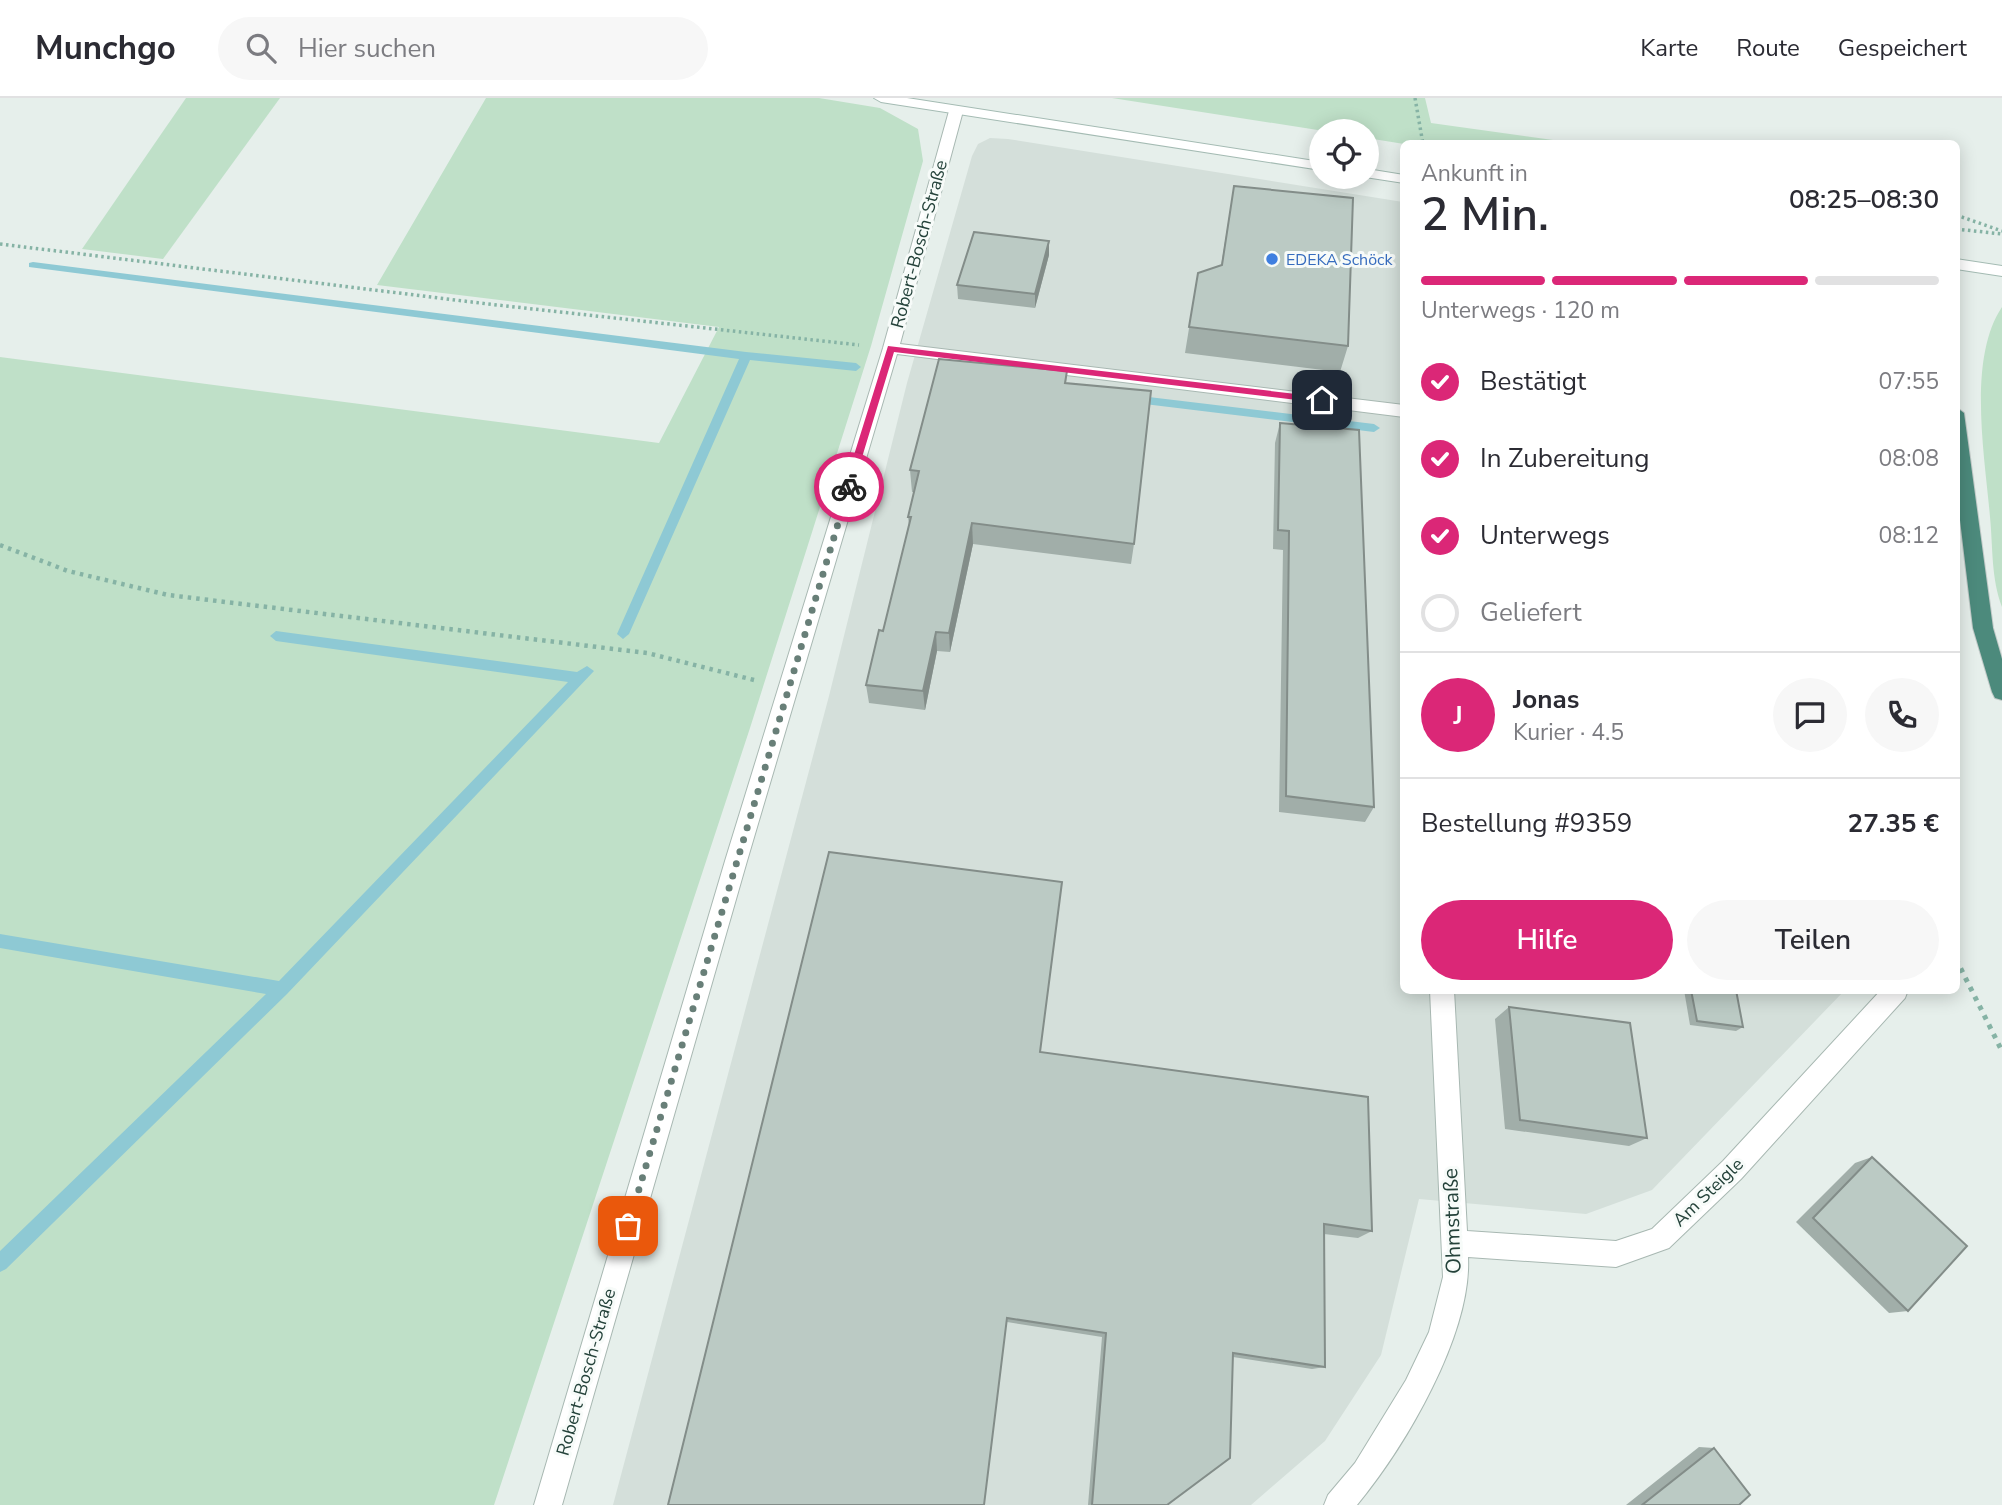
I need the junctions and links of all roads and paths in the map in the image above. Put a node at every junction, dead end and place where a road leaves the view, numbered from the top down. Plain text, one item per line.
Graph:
1 (881, 98) edge
2 (1415, 98) edge
3 (956, 111) junction
4 (1422, 140) edge
5 (1309, 164) edge
6 (1379, 175) edge
7 (1400, 178) edge
8 (1960, 216) edge
9 (1960, 229) edge
10 (2002, 232) edge
11 (0, 244) edge
12 (1960, 265) edge
13 (2002, 271) edge
14 (891, 348) junction
15 (1400, 412) edge
16 (1960, 445) edge
17 (0, 545) edge
18 (1983, 628) junction
19 (2002, 649) edge
20 (788, 690) junction
21 (2002, 692) edge
22 (1960, 967) edge
23 (1442, 994) edge
24 (1893, 994) edge
25 (2002, 1051) edge
26 (1454, 1243) junction
27 (548, 1505) edge
28 (1338, 1505) edge

1 - 3 street
2 - 4 path
3 - 5 street
3 - 14 street, Robert-Bosch-Straße
6 - 7 street
8 - 10 path
9 - 10 path
11 - 14 path
12 - 13 street
14 - 15 street
14 - 20 street, Robert-Bosch-Straße
16 - 18 highway
17 - 20 path
18 - 19 highway
18 - 21 highway
20 - 27 street, Robert-Bosch-Straße
22 - 25 path
23 - 26 street, Ohmstraße
24 - 26 street, Am Steigle
26 - 28 street, Ohmstraße

